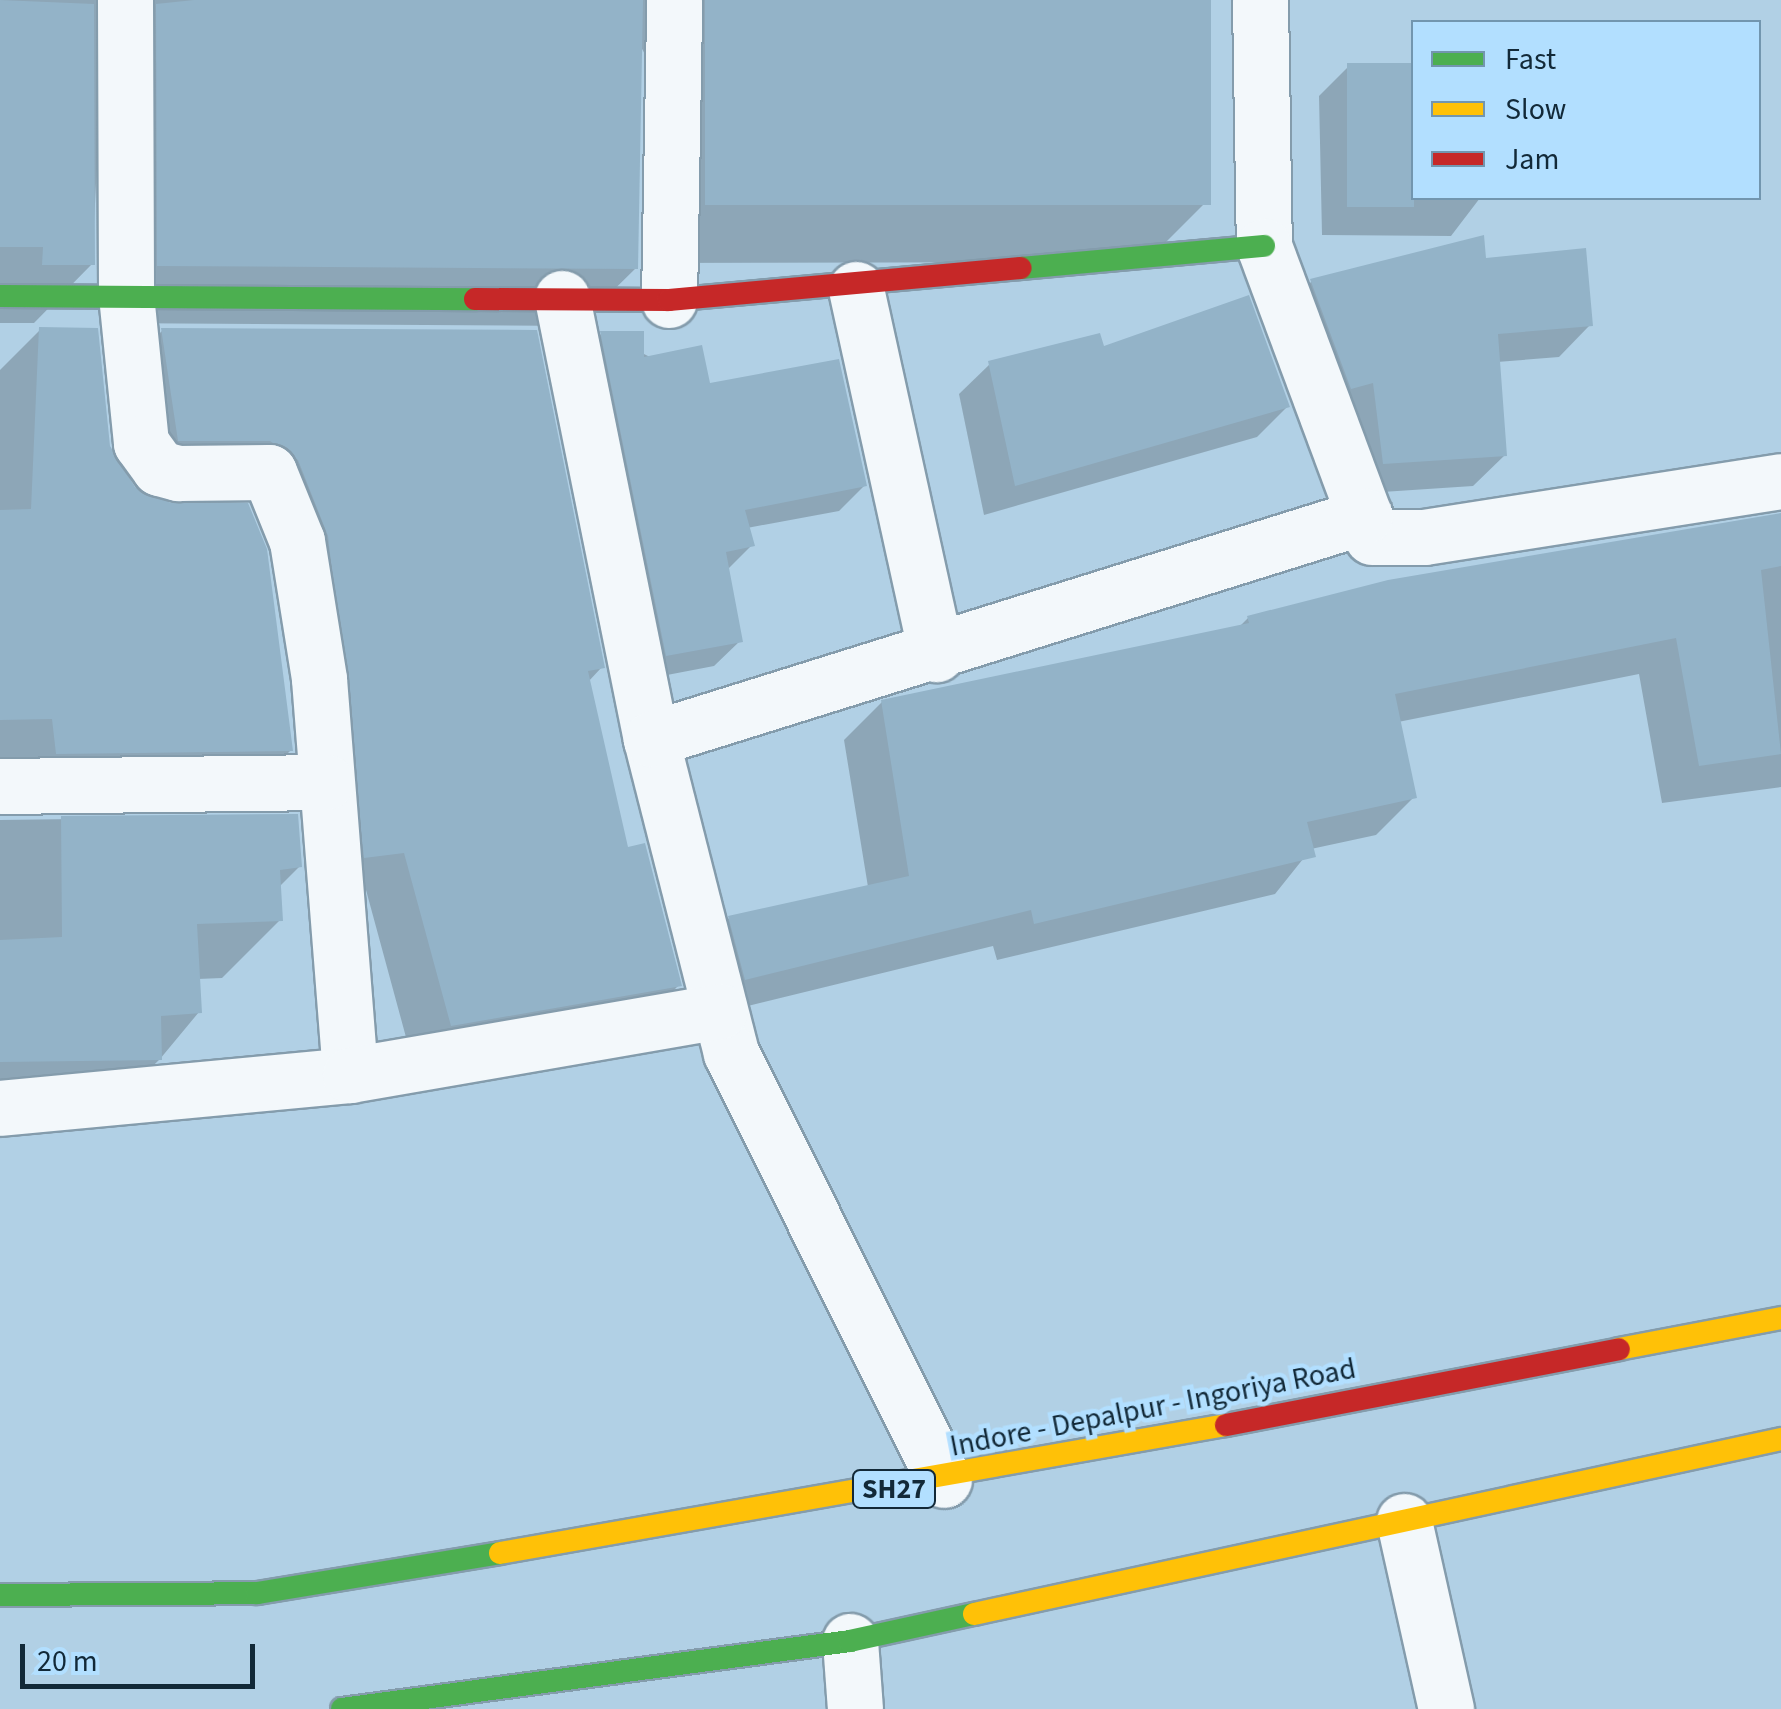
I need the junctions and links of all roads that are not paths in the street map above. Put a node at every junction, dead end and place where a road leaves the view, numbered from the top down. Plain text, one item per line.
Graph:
1 (124, 0) edge
2 (674, 0) edge
3 (1260, 0) edge
4 (1264, 246) junction
5 (856, 289) junction
6 (126, 295) junction
7 (0, 296) edge
8 (562, 298) junction
9 (669, 300) junction
10 (1781, 481) edge
11 (1365, 516) junction
12 (936, 654) junction
13 (651, 739) junction
14 (326, 782) junction
15 (0, 786) edge
16 (718, 1010) junction
17 (350, 1076) junction
18 (0, 1108) edge
19 (1781, 1318) edge
20 (1781, 1439) edge
21 (944, 1480) junction
22 (1404, 1521) junction
23 (0, 1596) edge
24 (850, 1642) junction
25 (342, 1709) edge
26 (855, 1709) edge
27 (1446, 1709) edge

1 - 6 street
2 - 9 street
3 - 4 street
4 - 5 main road
4 - 11 street
5 - 9 main road
5 - 12 street
6 - 7 main road
6 - 8 main road
6 - 14 street
8 - 9 main road
8 - 13 street
10 - 11 street
11 - 12 street
12 - 13 street
13 - 16 street
14 - 15 street
14 - 17 street
16 - 17 street
16 - 21 street
17 - 18 street
19 - 21 main road, Indore - Depalpur - Ingoriya Road / SH27
20 - 22 main road
21 - 23 main road, Indore - Depalpur - Ingoriya Road / SH27
22 - 24 main road
22 - 27 street
24 - 25 main road
24 - 26 street

